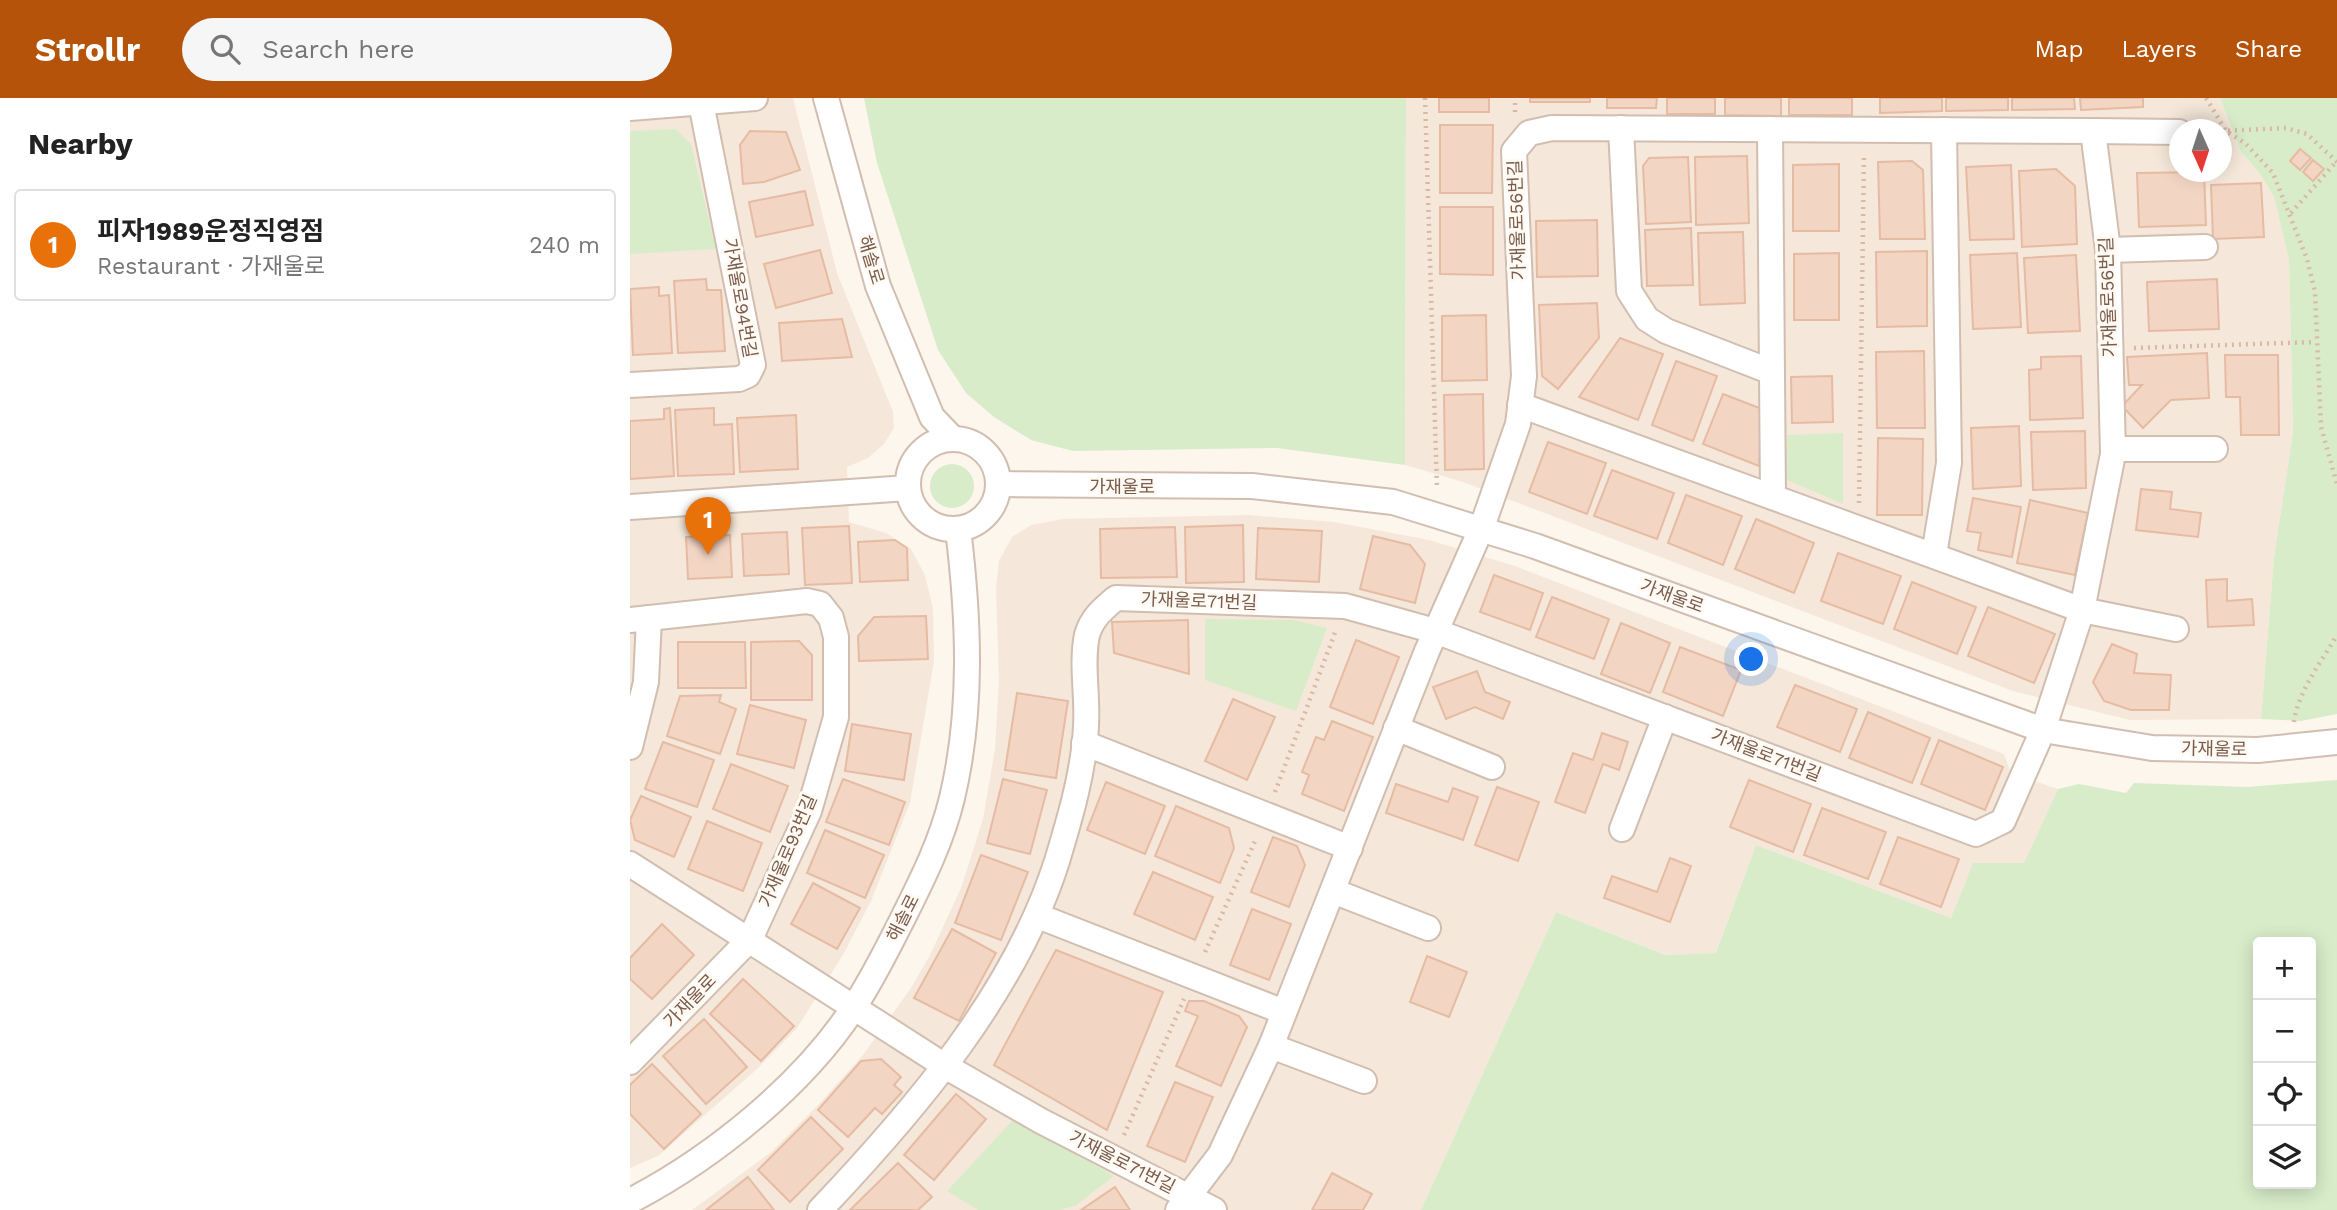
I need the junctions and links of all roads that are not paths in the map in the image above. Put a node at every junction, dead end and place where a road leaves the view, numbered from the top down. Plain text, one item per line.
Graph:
1 (755, 98) edge
2 (826, 98) edge
3 (701, 103) junction
4 (630, 108) edge
5 (1621, 128) junction
6 (1770, 129) junction
7 (1944, 130) junction
8 (2093, 131) junction
9 (2169, 132) edge
10 (2205, 247) dead end
11 (2108, 250) junction
12 (1772, 372) junction
13 (630, 385) edge
14 (1520, 405) junction
15 (932, 417) junction
16 (952, 439) junction
17 (924, 449) junction
18 (2113, 449) junction
19 (2215, 449) dead end
20 (998, 484) junction
21 (908, 488) junction
22 (1773, 497) junction
23 (630, 507) edge
24 (1482, 527) junction
25 (958, 529) junction
26 (1934, 555) junction
27 (2082, 610) junction
28 (640, 619) edge
29 (2176, 629) dead end
30 (1435, 631) junction
31 (1665, 717) junction
32 (1396, 728) junction
33 (2043, 730) junction
34 (2337, 742) edge
35 (1084, 743) junction
36 (630, 747) edge
37 (1492, 767) dead end
38 (1622, 829) dead end
39 (1350, 848) junction
40 (630, 864) edge
41 (1333, 891) junction
42 (1038, 916) junction
43 (1428, 928) dead end
44 (750, 939) junction
45 (855, 1006) junction
46 (1284, 1013) junction
47 (1271, 1046) junction
48 (630, 1062) edge
49 (945, 1066) junction
50 (1364, 1081) dead end
51 (630, 1201) edge
52 (1184, 1203) edge
53 (820, 1210) edge
54 (1214, 1210) edge

1 - 3 street
2 - 15 street, 해솔로
3 - 4 street
3 - 13 street, 가재울로94번길
5 - 6 street, 가재울로56번길
5 - 12 street
5 - 14 street, 가재울로56번길
6 - 7 street, 가재울로56번길
6 - 12 street
7 - 8 street, 가재울로56번길
7 - 26 street
8 - 9 street
8 - 11 street, 가재울로56번길
10 - 11 street
11 - 18 street, 가재울로56번길
12 - 22 street
14 - 22 street
14 - 24 street, 가재울로56번길
15 - 16 street, 해솔로
15 - 17 street
16 - 17 street
16 - 20 street
17 - 21 street
18 - 19 street
18 - 27 street, 가재울로56번길
20 - 24 street, 가재울로
20 - 25 street
21 - 23 street
21 - 25 street
22 - 26 street
24 - 30 street, 가재울로71번길
24 - 33 street, 가재울로
25 - 45 street, 해솔로
26 - 27 street
27 - 29 street
27 - 33 street, 가재울로56번길
28 - 36 street, 가재울로93번길
28 - 44 street, 가재울로93번길
30 - 31 street, 가재울로71번길
30 - 32 street, 가재울로71번길
30 - 35 street, 가재울로71번길
31 - 33 street, 가재울로71번길
31 - 38 street
32 - 37 street
32 - 39 street, 가재울로71번길
33 - 34 street, 가재울로
35 - 39 street
35 - 42 street, 가재울로71번길
39 - 41 street, 가재울로71번길
40 - 44 street
41 - 43 street
41 - 46 street, 가재울로71번길
42 - 46 street
42 - 49 street, 가재울로71번길
44 - 45 street
44 - 48 street, 가재울로
45 - 49 street, 가재울로71번길
45 - 51 street, 해솔로
46 - 47 street, 가재울로71번길
47 - 50 street
47 - 52 street, 가재울로71번길
49 - 52 street, 가재울로71번길
49 - 53 street, 가재울로71번길
52 - 54 street

